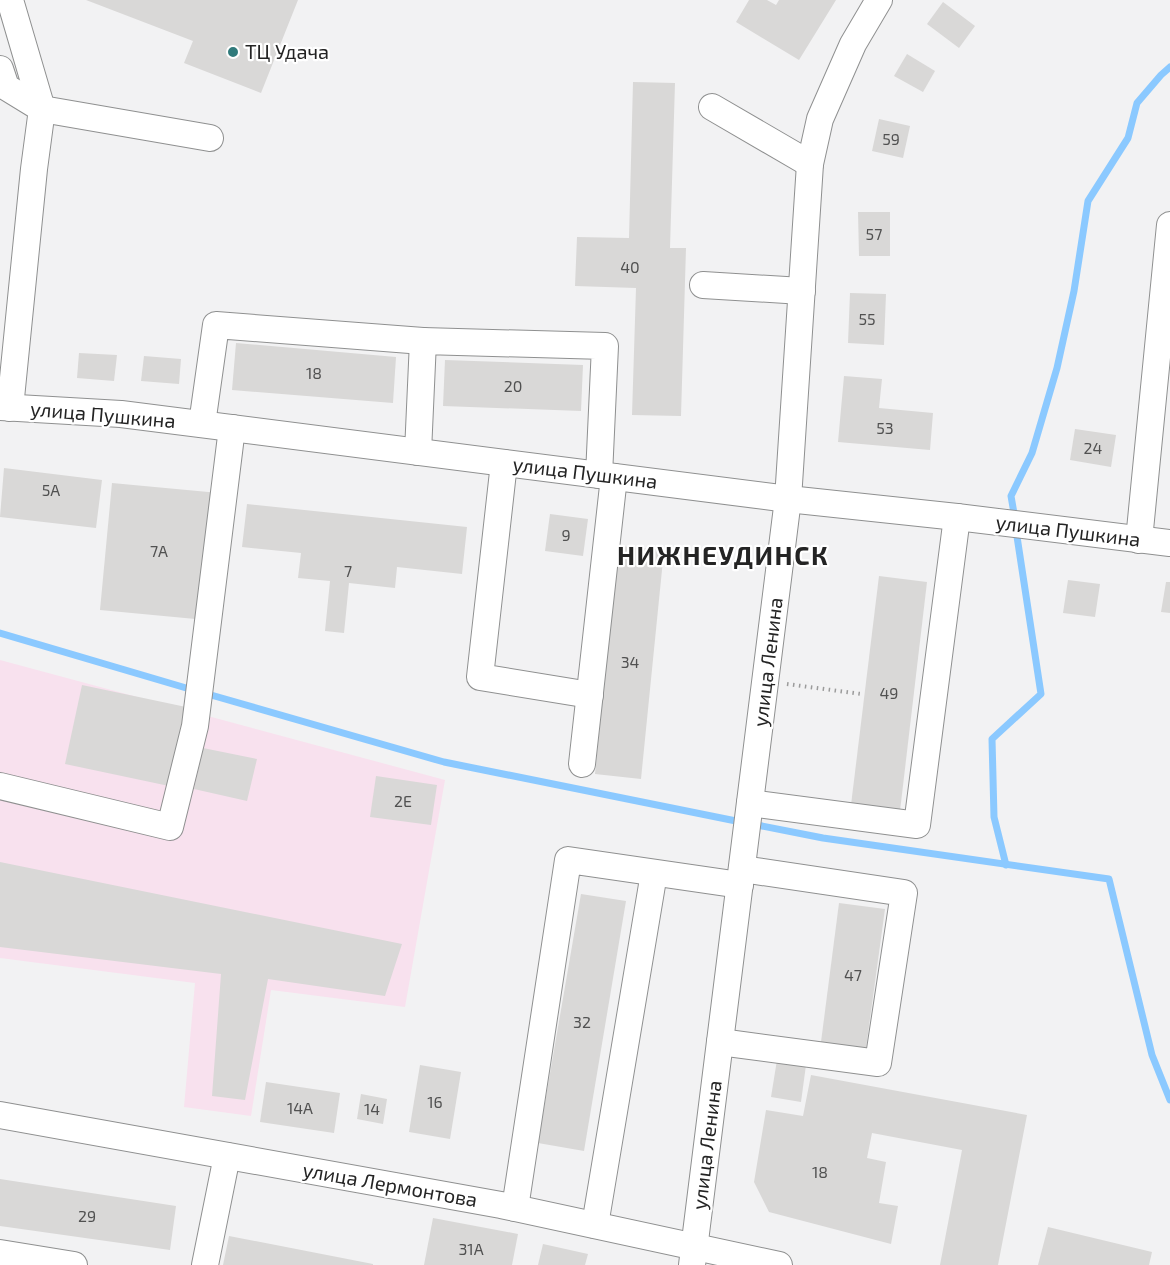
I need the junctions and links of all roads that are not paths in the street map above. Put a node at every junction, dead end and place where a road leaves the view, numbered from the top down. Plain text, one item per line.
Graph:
1 (10, 0) edge
2 (879, 0) edge
3 (0, 69) edge
4 (712, 107) dead end
5 (42, 109) junction
6 (210, 138) dead end
7 (810, 164) junction
8 (1170, 225) edge
9 (703, 285) dead end
10 (802, 291) junction
11 (423, 341) junction
12 (5, 408) edge
13 (202, 424) junction
14 (232, 428) junction
15 (418, 452) junction
16 (504, 463) junction
17 (606, 476) junction
18 (788, 499) junction
19 (957, 517) junction
20 (1139, 540) junction
21 (1170, 543) edge
22 (590, 695) junction
23 (582, 764) dead end
24 (0, 786) edge
25 (750, 803) junction
26 (654, 873) junction
27 (741, 877) junction
28 (720, 1042) junction
29 (0, 1115) edge
30 (228, 1156) junction
31 (515, 1208) junction
32 (596, 1225) junction
33 (0, 1253) edge
34 (693, 1255) edge
35 (74, 1265) edge
36 (205, 1265) edge
37 (779, 1265) edge

1 - 5 street
2 - 7 street, улица Ленина
3 - 5 street
4 - 7 street
5 - 6 street
5 - 12 street
7 - 10 street, улица Ленина
8 - 20 street
9 - 10 street
10 - 18 street, улица Ленина
11 - 13 street
11 - 15 street
11 - 17 street
12 - 13 street, улица Пушкина
13 - 14 street, улица Пушкина
14 - 15 street, улица Пушкина
14 - 24 street
15 - 16 street, улица Пушкина
16 - 17 street, улица Пушкина
16 - 22 street
17 - 18 street, улица Пушкина
17 - 22 street
18 - 19 street, улица Пушкина
18 - 25 street, улица Ленина
19 - 20 street, улица Пушкина
19 - 25 street
20 - 21 street, улица Пушкина
22 - 23 street
25 - 27 street, улица Ленина
26 - 27 street
26 - 31 street
26 - 32 street
27 - 28 street, улица Ленина
27 - 28 street
28 - 34 street, улица Ленина
29 - 30 street, улица Лермонтова
30 - 31 street, улица Лермонтова
30 - 36 street
31 - 32 street, улица Лермонтова
32 - 34 street, улица Лермонтова
33 - 35 street
34 - 37 street, улица Лермонтова

